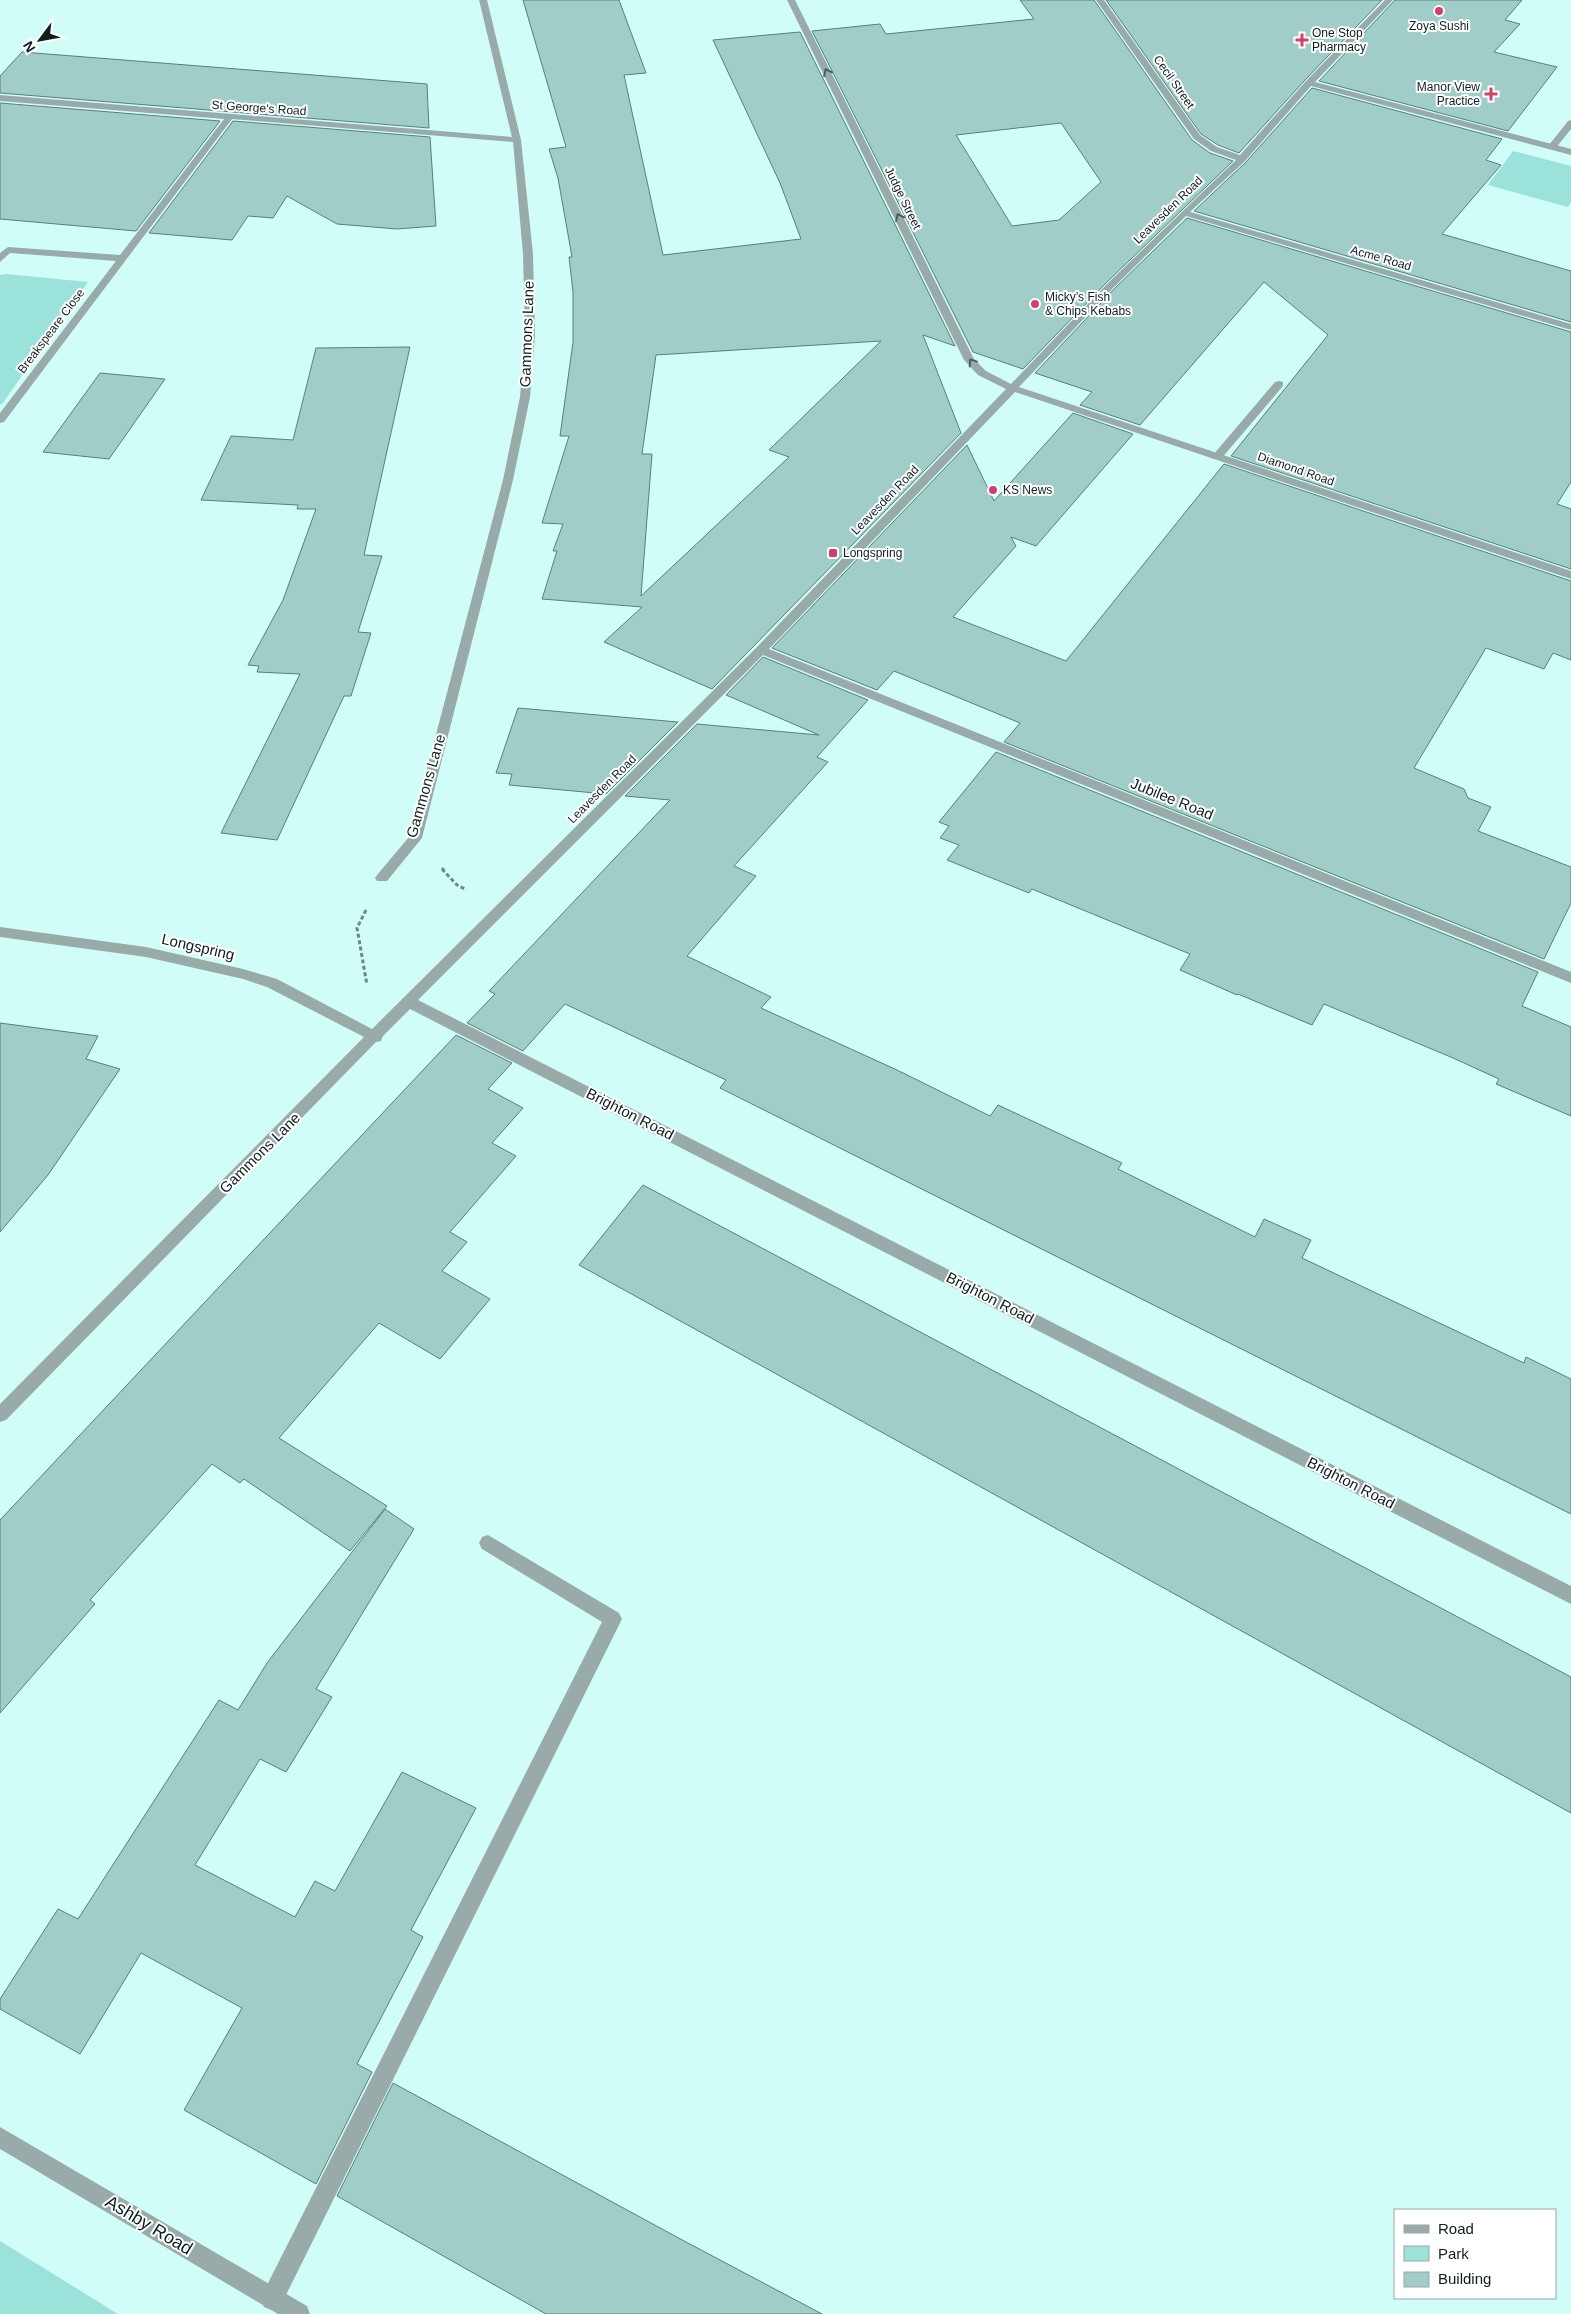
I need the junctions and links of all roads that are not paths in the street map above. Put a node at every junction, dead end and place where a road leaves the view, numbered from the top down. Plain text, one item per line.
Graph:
1 (483, 0) edge
2 (791, 0) edge
3 (1100, 0) edge
4 (1390, 0) edge
5 (1309, 83) junction
6 (0, 98) edge
7 (229, 118) junction
8 (1571, 123) edge
9 (517, 140) junction
10 (1552, 147) junction
11 (1571, 152) edge
12 (1242, 158) junction
13 (1184, 213) junction
14 (122, 258) junction
15 (0, 259) edge
16 (1571, 327) edge
17 (1279, 384) dead end
18 (1012, 387) junction
19 (0, 420) edge
20 (1217, 456) junction
21 (1571, 575) edge
22 (761, 650) junction
23 (382, 878) road end
24 (0, 932) edge
25 (1571, 978) edge
26 (409, 1002) junction
27 (376, 1037) junction
28 (0, 1415) edge
29 (488, 1543) dead end
30 (1571, 1595) edge
31 (0, 2137) edge
32 (272, 2299) junction
33 (299, 2314) edge

1 - 9 street, Gammons Lane
18 -> 2 street, Judge Street
3 - 12 street, Cecil Street
4 - 5 street, Leavesden Road
5 - 10 street
5 - 12 street, Leavesden Road
6 - 7 street, St George's Road
7 - 9 street, St George's Road
7 - 14 street, Breakspeare Close
8 - 10 street
9 - 23 street, Gammons Lane
10 - 11 street
12 - 13 street, Leavesden Road
13 - 16 street, Acme Road
13 - 18 street, Leavesden Road
14 - 15 street
14 - 19 street, Breakspeare Close
17 - 20 street
18 - 20 street, Diamond Road
18 - 22 street, Leavesden Road
20 - 21 street, Diamond Road
22 - 25 street, Jubilee Road
22 - 26 street, Leavesden Road
24 - 27 street, Longspring
26 - 27 street, Leavesden Road
26 - 30 street, Brighton Road
27 - 28 street, Gammons Lane
29 - 32 street
31 - 32 street, Ashby Road
32 - 33 street, Ashby Road

